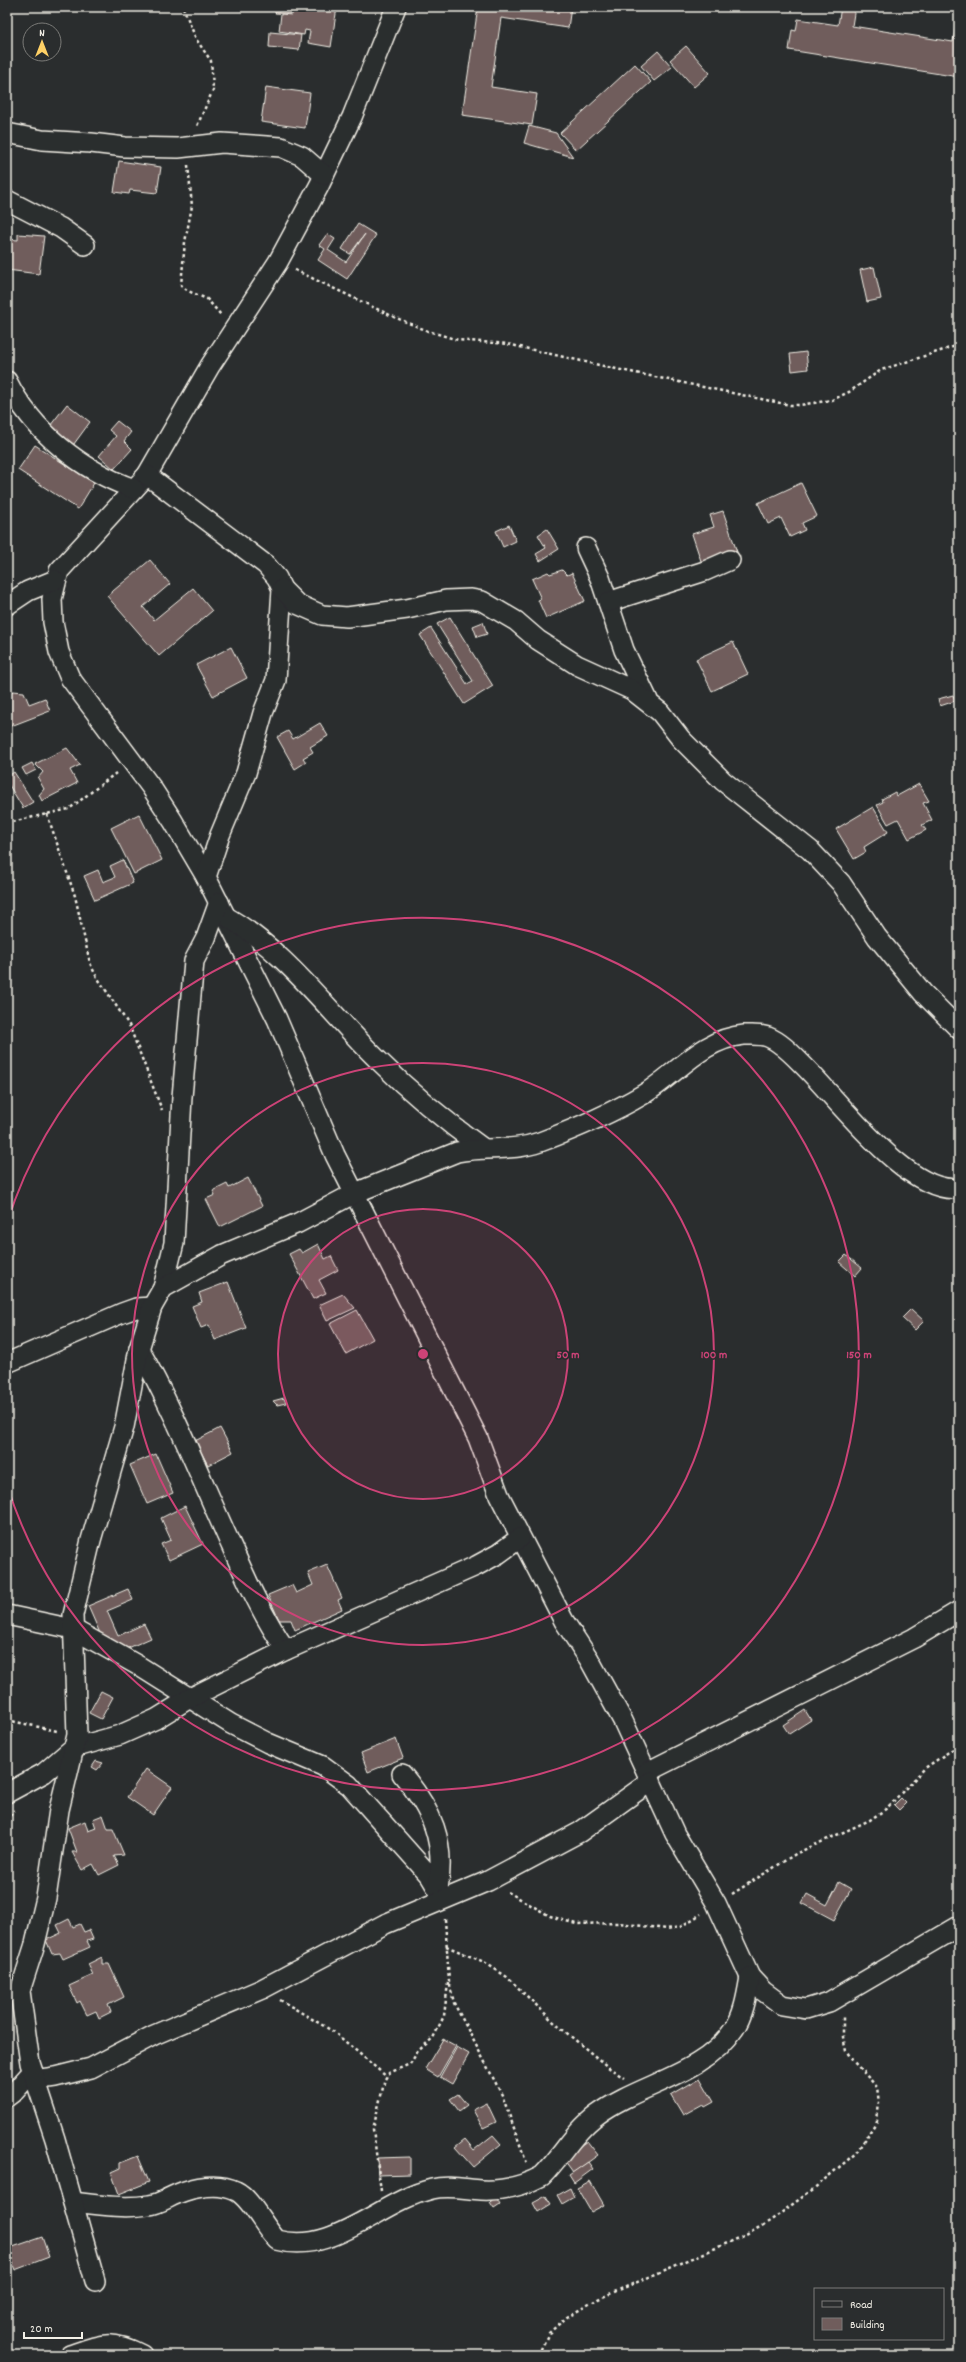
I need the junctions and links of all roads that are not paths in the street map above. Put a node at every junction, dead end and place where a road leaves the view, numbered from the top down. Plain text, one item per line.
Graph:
1 (396, 7) edge
2 (7, 133) edge
3 (324, 175) junction
4 (7, 200) edge
5 (85, 245) dead end
6 (7, 381) edge
7 (147, 475) junction
8 (134, 489) junction
9 (586, 548) dead end
10 (730, 560) dead end
11 (55, 580) junction
12 (282, 589) junction
13 (608, 602) junction
14 (7, 605) edge
15 (648, 701) junction
16 (206, 877) junction
17 (222, 909) junction
18 (959, 1029) edge
19 (484, 1149) junction
20 (959, 1188) edge
21 (355, 1193) junction
22 (163, 1288) junction
23 (152, 1307) junction
24 (139, 1349) junction
25 (7, 1363) edge
26 (520, 1538) junction
27 (959, 1611) edge
28 (7, 1615) edge
29 (73, 1629) junction
30 (286, 1650) junction
31 (190, 1698) junction
32 (75, 1742) junction
33 (402, 1774) dead end
34 (649, 1776) junction
35 (7, 1794) edge
36 (441, 1894) junction
37 (959, 1926) edge
38 (750, 1977) junction
39 (33, 2076) junction
40 (7, 2096) edge
41 (73, 2202) junction
42 (95, 2281) dead end
43 (70, 2355) edge
44 (142, 2355) edge

1 - 3 street
2 - 3 street
3 - 7 street
4 - 5 street
6 - 8 street
7 - 8 street
7 - 12 street
8 - 11 street
9 - 13 street
10 - 13 street
11 - 14 street
11 - 16 street
12 - 15 street
12 - 16 street
13 - 15 street
15 - 18 street
16 - 17 street
17 - 19 street
17 - 21 street
17 - 22 street
19 - 20 street
19 - 21 street
21 - 22 street
21 - 26 street
22 - 23 street
23 - 24 street
23 - 25 street
24 - 29 street
24 - 30 street
26 - 30 street
26 - 34 street
27 - 34 street
28 - 29 street
29 - 31 street
29 - 32 street
30 - 31 street
31 - 32 street
31 - 36 street
32 - 35 street
32 - 39 street
33 - 36 street
34 - 36 street
34 - 38 street
36 - 39 street
37 - 38 street
38 - 41 street
39 - 40 street
39 - 41 street
41 - 42 street
43 - 44 street

